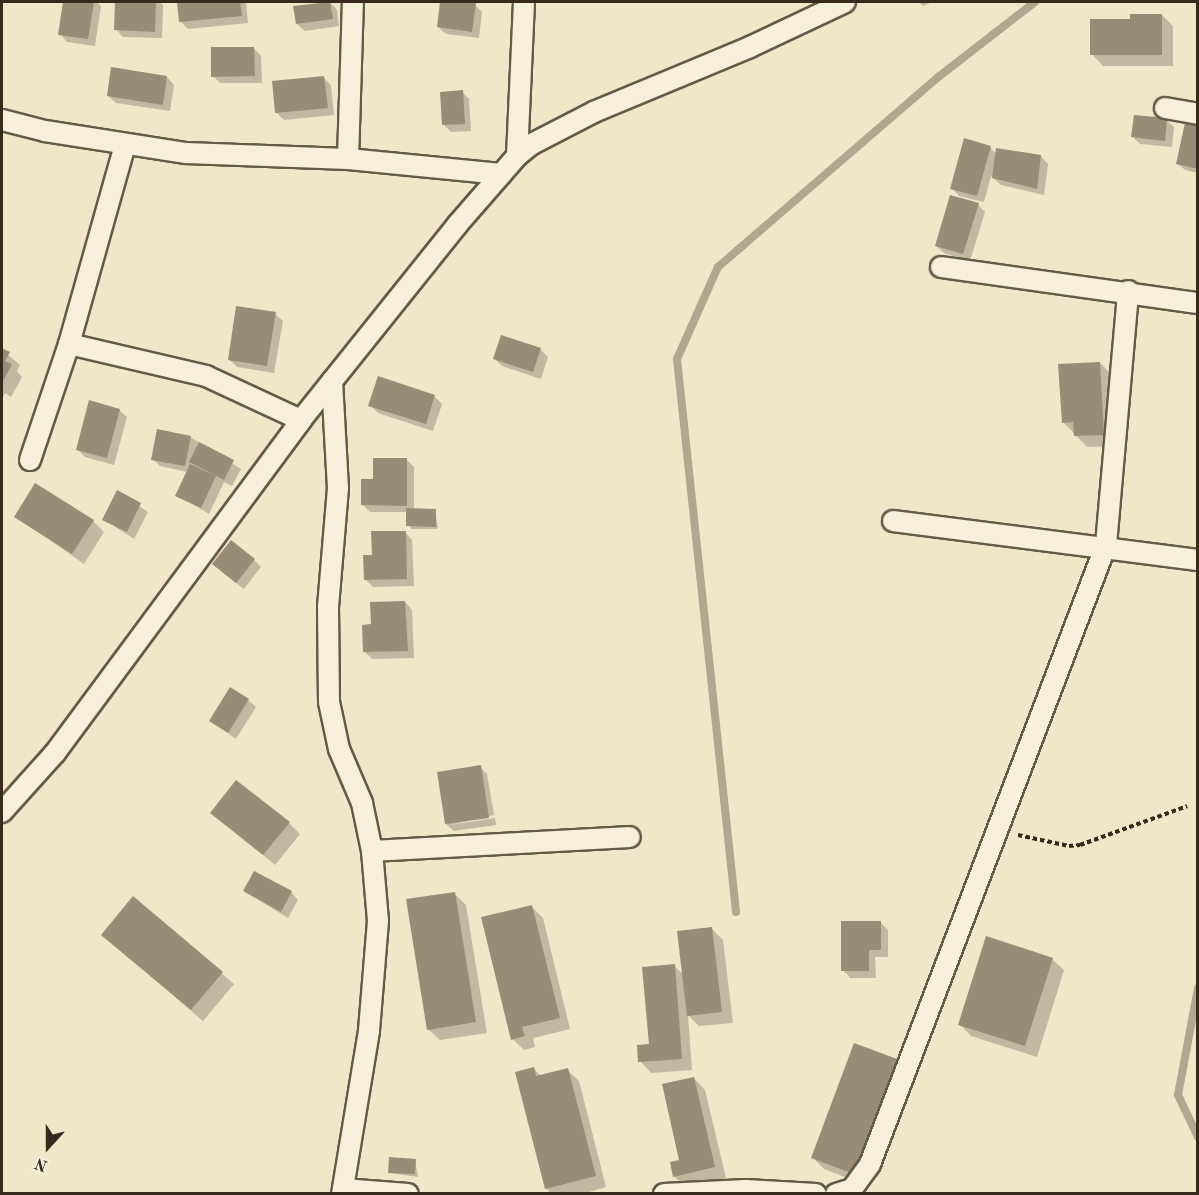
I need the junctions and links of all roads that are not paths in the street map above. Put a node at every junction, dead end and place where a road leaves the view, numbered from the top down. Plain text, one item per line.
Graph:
1 (353, 2) edge
2 (524, 2) edge
3 (845, 2) edge
4 (1165, 108) dead end
5 (1197, 114) edge
6 (2, 120) edge
7 (125, 145) junction
8 (517, 156) junction
9 (348, 159) junction
10 (501, 174) junction
11 (942, 267) dead end
12 (1128, 291) junction
13 (1197, 303) edge
14 (69, 345) junction
15 (332, 381) junction
16 (301, 420) junction
17 (30, 460) dead end
18 (893, 521) dead end
19 (1106, 545) junction
20 (1197, 560) edge
21 (2, 812) edge
22 (630, 837) dead end
23 (372, 851) junction
24 (342, 1191) edge
25 (746, 1192) edge
26 (408, 1194) edge
27 (664, 1194) edge
28 (816, 1194) edge
29 (836, 1194) edge

1 - 9 street
2 - 8 street
3 - 8 street
4 - 5 street
6 - 7 street
7 - 9 street
7 - 14 street
8 - 10 street
9 - 10 street
10 - 15 street
11 - 12 street
12 - 13 street
12 - 19 street
14 - 16 street
14 - 17 street
15 - 16 street
15 - 23 street
16 - 21 street
18 - 19 street
19 - 20 street
19 - 29 street
22 - 23 street
23 - 24 street
24 - 26 street
25 - 27 street
25 - 28 street

